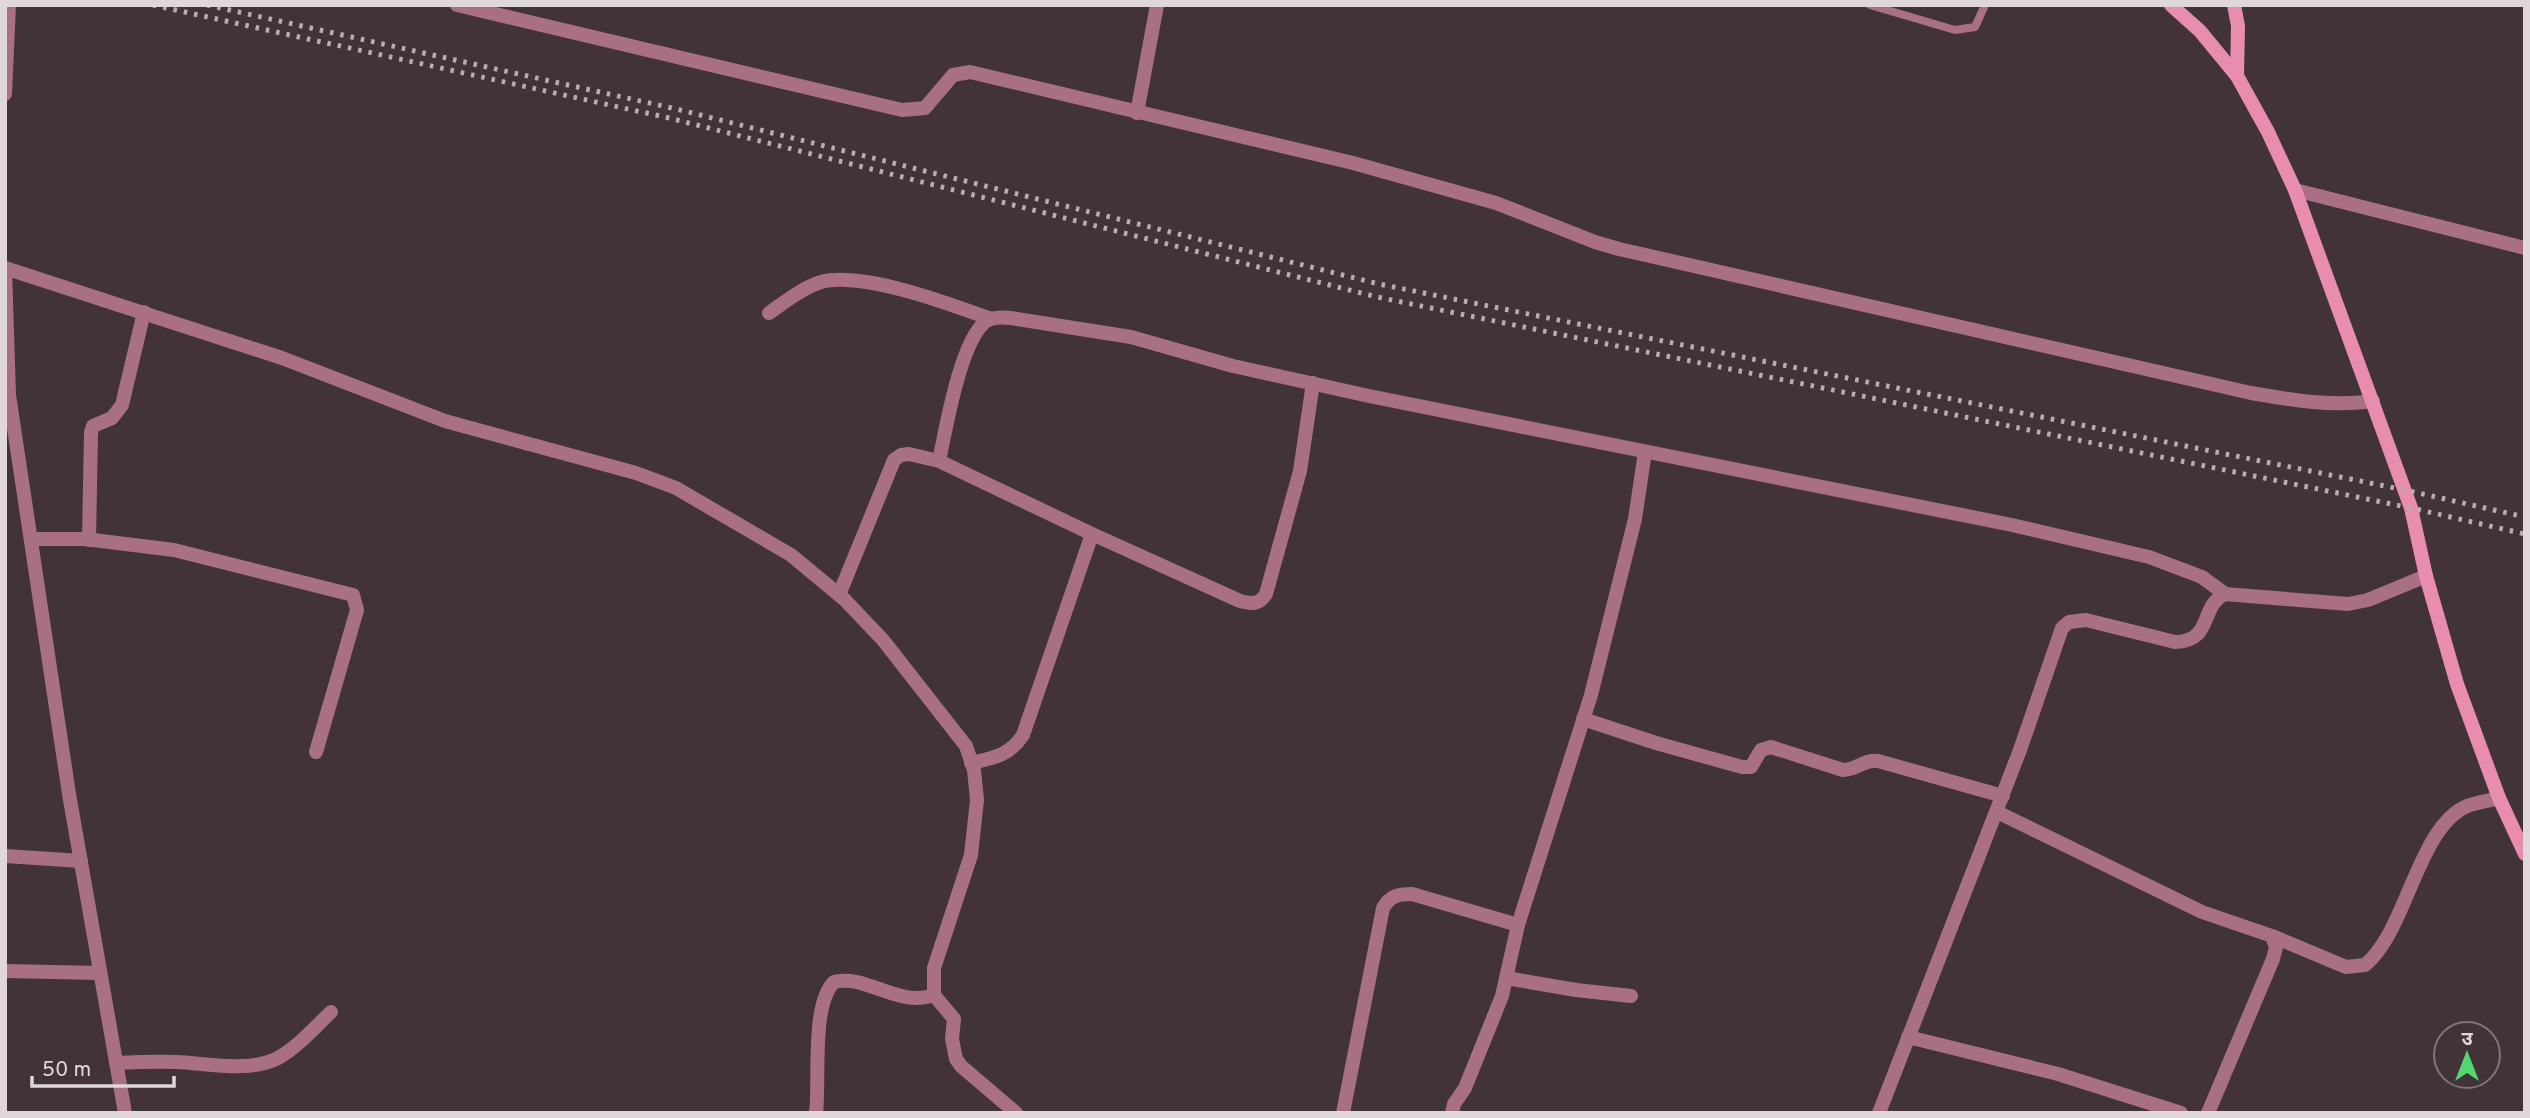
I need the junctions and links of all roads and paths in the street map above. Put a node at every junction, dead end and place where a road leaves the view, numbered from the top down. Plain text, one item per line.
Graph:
1 (9, 5) edge
2 (457, 5) edge
3 (1157, 5) edge
4 (1870, 5) edge
5 (1985, 5) edge
6 (2172, 5) edge
7 (2234, 5) edge
8 (6, 61) edge
9 (2236, 76) junction
10 (5, 94) edge
11 (1137, 113) junction
12 (2295, 190) junction
13 (2525, 247) edge
14 (5, 268) edge
15 (144, 312) junction
16 (769, 313) dead end
17 (991, 319) junction
18 (7, 374) edge
19 (1313, 383) junction
20 (2373, 401) junction
21 (9, 412) edge
22 (1645, 452) junction
23 (939, 461) junction
24 (1092, 534) junction
25 (31, 539) junction
26 (89, 540) junction
27 (2426, 576) junction
28 (2225, 594) junction
29 (839, 595) junction
30 (1583, 719) junction
31 (316, 752) dead end
32 (971, 763) junction
33 (2003, 796) junction
34 (2499, 798) junction
35 (1997, 812) junction
36 (2525, 854) edge
37 (5, 856) edge
38 (80, 861) junction
39 (1518, 925) junction
40 (2272, 936) junction
41 (5, 971) edge
42 (100, 973) junction
43 (1506, 978) junction
44 (934, 995) junction
45 (1631, 996) dead end
46 (331, 1012) dead end
47 (1908, 1037) junction
48 (116, 1063) junction
49 (125, 1113) edge
50 (816, 1113) edge
51 (1016, 1113) edge
52 (1343, 1113) edge
53 (1452, 1113) edge
54 (1879, 1113) edge
55 (2181, 1113) edge
56 (2208, 1113) edge

1 - 8 street
2 - 11 street
3 - 11 street
4 - 5 lane
6 - 9 main road
7 - 9 main road
8 - 10 street
9 - 12 main road
11 - 20 street
12 - 13 street
12 - 20 main road
14 - 15 street
14 - 18 street
15 - 26 street
15 - 29 street
16 - 17 street
17 - 19 street
17 - 23 street
18 - 21 street
19 - 22 street
19 - 24 street
20 - 27 main road
21 - 25 street
22 - 28 street
22 - 30 street
23 - 24 street
23 - 29 street
24 - 32 street
25 - 26 street
25 - 38 street
26 - 31 street
27 - 28 street
27 - 34 main road
28 - 33 street
29 - 32 street
30 - 33 street
30 - 39 street
32 - 44 street
33 - 35 street
34 - 36 main road
34 - 40 street
35 - 40 street
35 - 47 street
37 - 38 street
38 - 42 street
39 - 43 street
39 - 52 street
40 - 56 street
41 - 42 street
42 - 48 street
43 - 45 street
43 - 53 street
44 - 50 street
44 - 51 street
46 - 48 street
47 - 54 street
47 - 55 street
48 - 49 street

